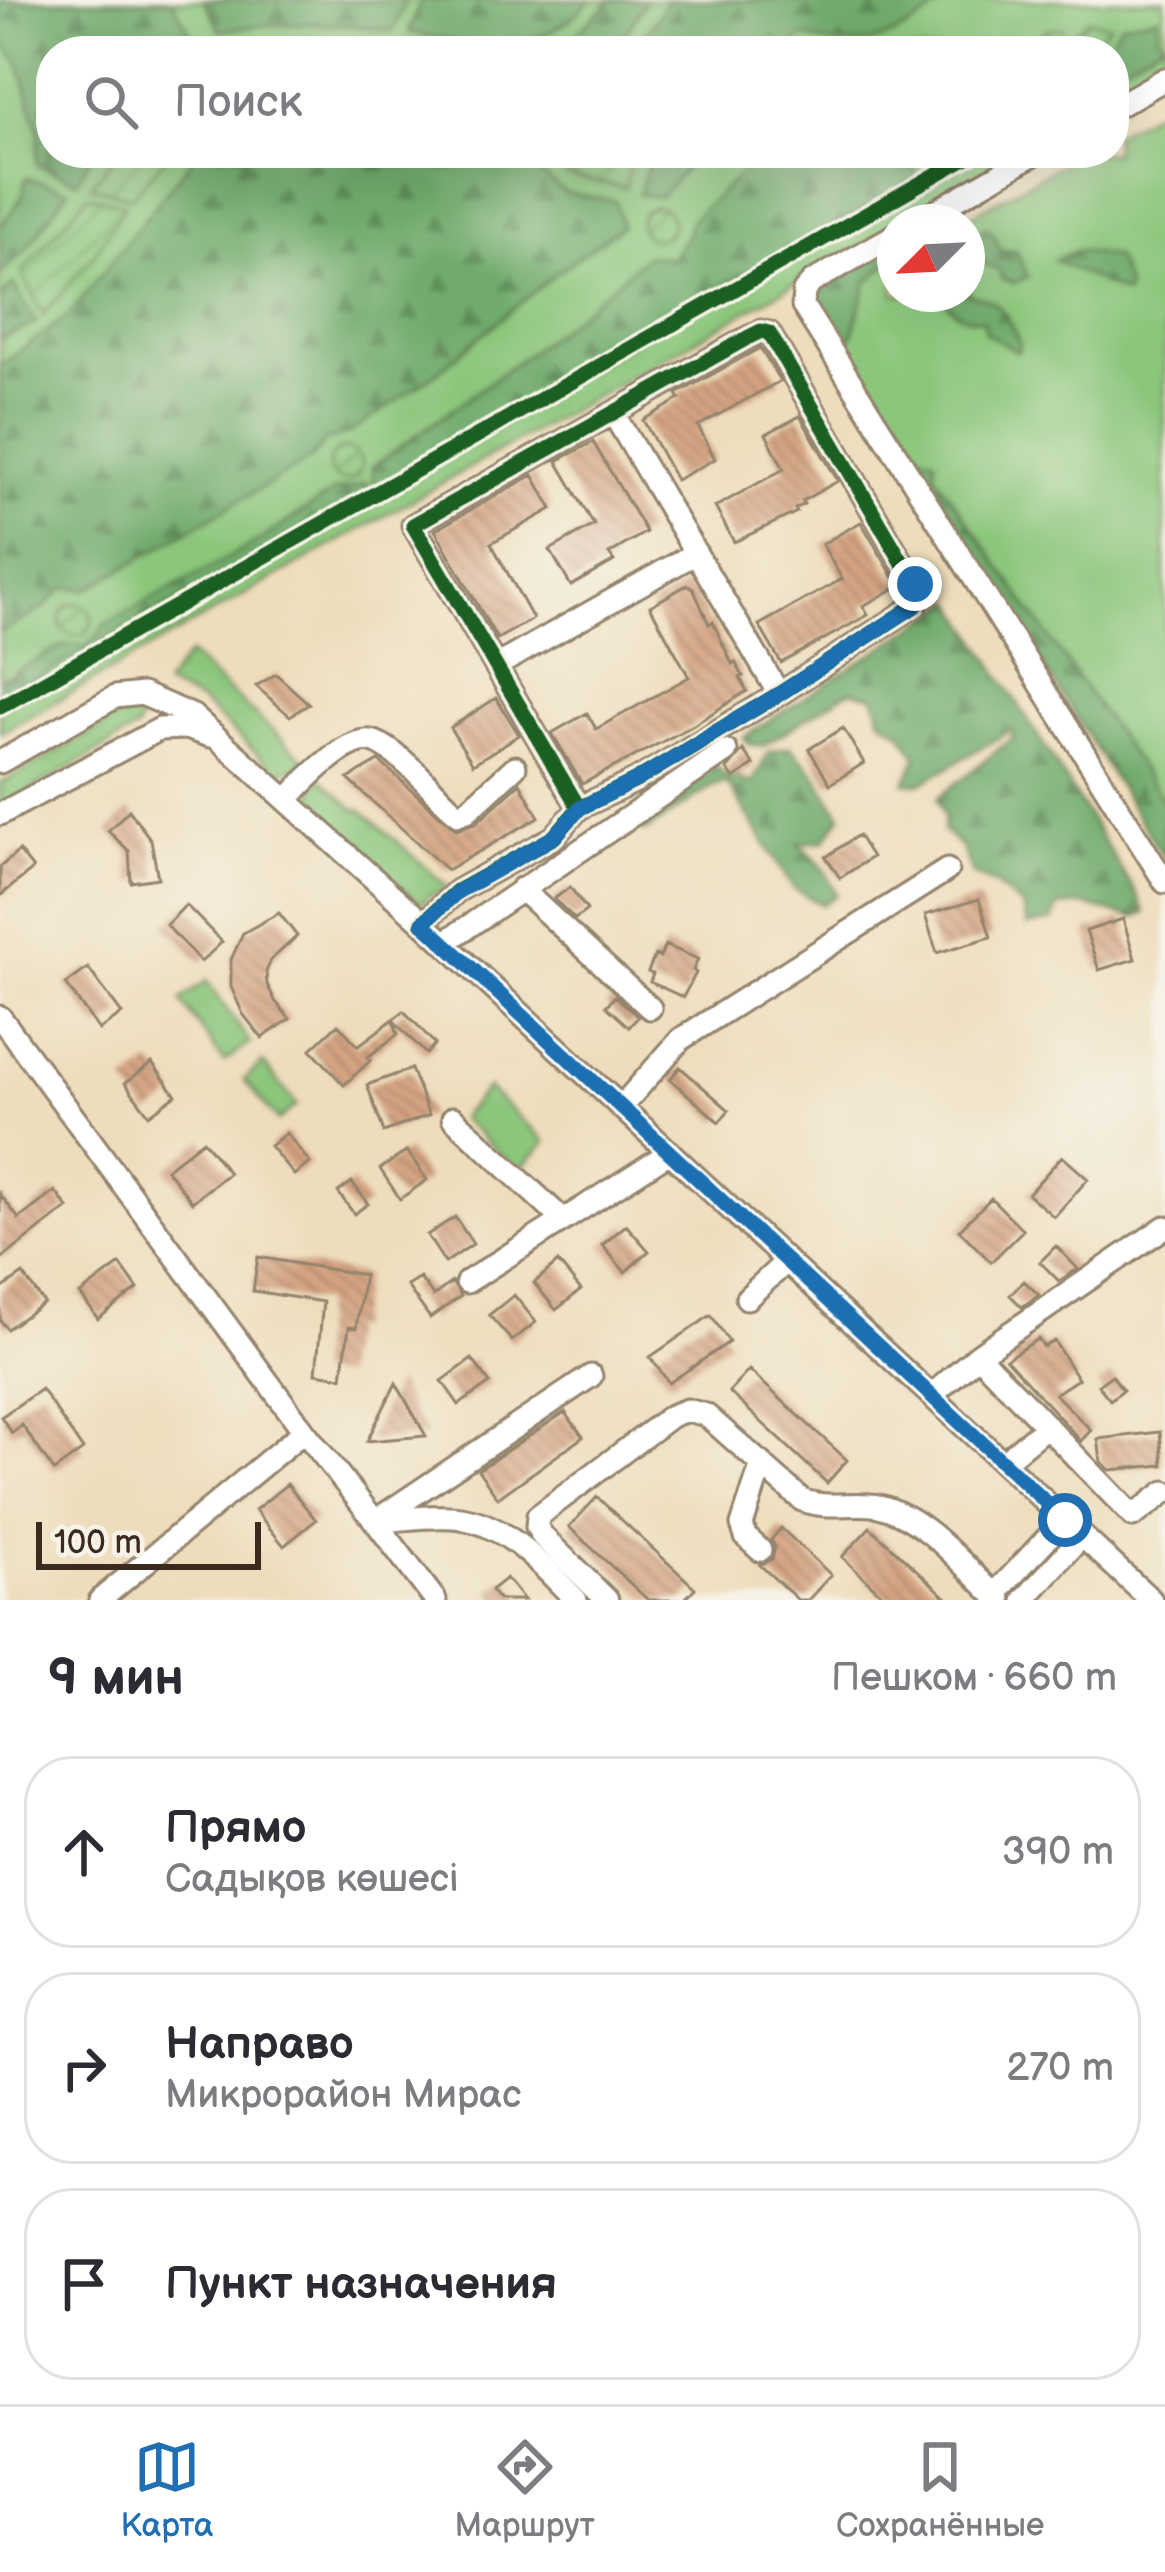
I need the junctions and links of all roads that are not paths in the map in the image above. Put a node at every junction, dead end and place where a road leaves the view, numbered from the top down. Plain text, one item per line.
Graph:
1 (1165, 79) edge
2 (1129, 99) edge
3 (1010, 168) edge
4 (948, 204) edge
5 (877, 245) edge
6 (614, 413) junction
7 (696, 553) junction
8 (496, 666) junction
9 (779, 694) junction
10 (222, 740) junction
11 (725, 752) dead end
12 (0, 763) edge
13 (515, 766) dead end
14 (287, 800) junction
15 (580, 808) junction
16 (0, 814) edge
17 (947, 870) dead end
18 (1165, 882) edge
19 (521, 890) junction
20 (423, 923) junction
21 (444, 943) junction
22 (650, 1008) dead end
23 (0, 1017) edge
24 (621, 1107) junction
25 (453, 1118) dead end
26 (670, 1152) junction
27 (563, 1220) junction
28 (1165, 1227) edge
29 (788, 1261) junction
30 (467, 1282) dead end
31 (747, 1298) dead end
32 (978, 1354) junction
33 (591, 1376) dead end
34 (932, 1395) junction
35 (1047, 1426) junction
36 (304, 1431) junction
37 (1003, 1462) junction
38 (762, 1463) junction
39 (1165, 1492) edge
40 (1065, 1520) junction
41 (375, 1521) junction
42 (1082, 1536) junction
43 (760, 1550) dead end
44 (997, 1598) edge
45 (100, 1600) edge
46 (435, 1600) edge
47 (576, 1600) edge
48 (607, 1600) edge
49 (1024, 1600) edge
50 (1151, 1600) edge

1 - 2 street
3 - 4 street
5 - 18 street
6 - 7 street
6 - 8 street
6 - 9 street
7 - 8 street
7 - 9 street
8 - 15 street
9 - 15 street
10 - 12 street
10 - 14 street
10 - 16 street
11 - 19 street
13 - 14 street
14 - 20 street
15 - 20 street
17 - 24 street
19 - 21 street
19 - 22 street
20 - 21 street
21 - 24 street
23 - 36 street
24 - 26 street
25 - 27 street
26 - 27 street
26 - 29 street
27 - 30 street
28 - 32 street
29 - 31 street
29 - 34 street
32 - 34 street
32 - 35 street
33 - 41 street
34 - 37 street
35 - 37 street
35 - 39 street
36 - 41 street
36 - 45 street
37 - 40 street
38 - 43 street
38 - 44 street
38 - 48 street
40 - 42 street
40 - 44 street
41 - 46 street
41 - 47 street
42 - 49 street
42 - 50 street

